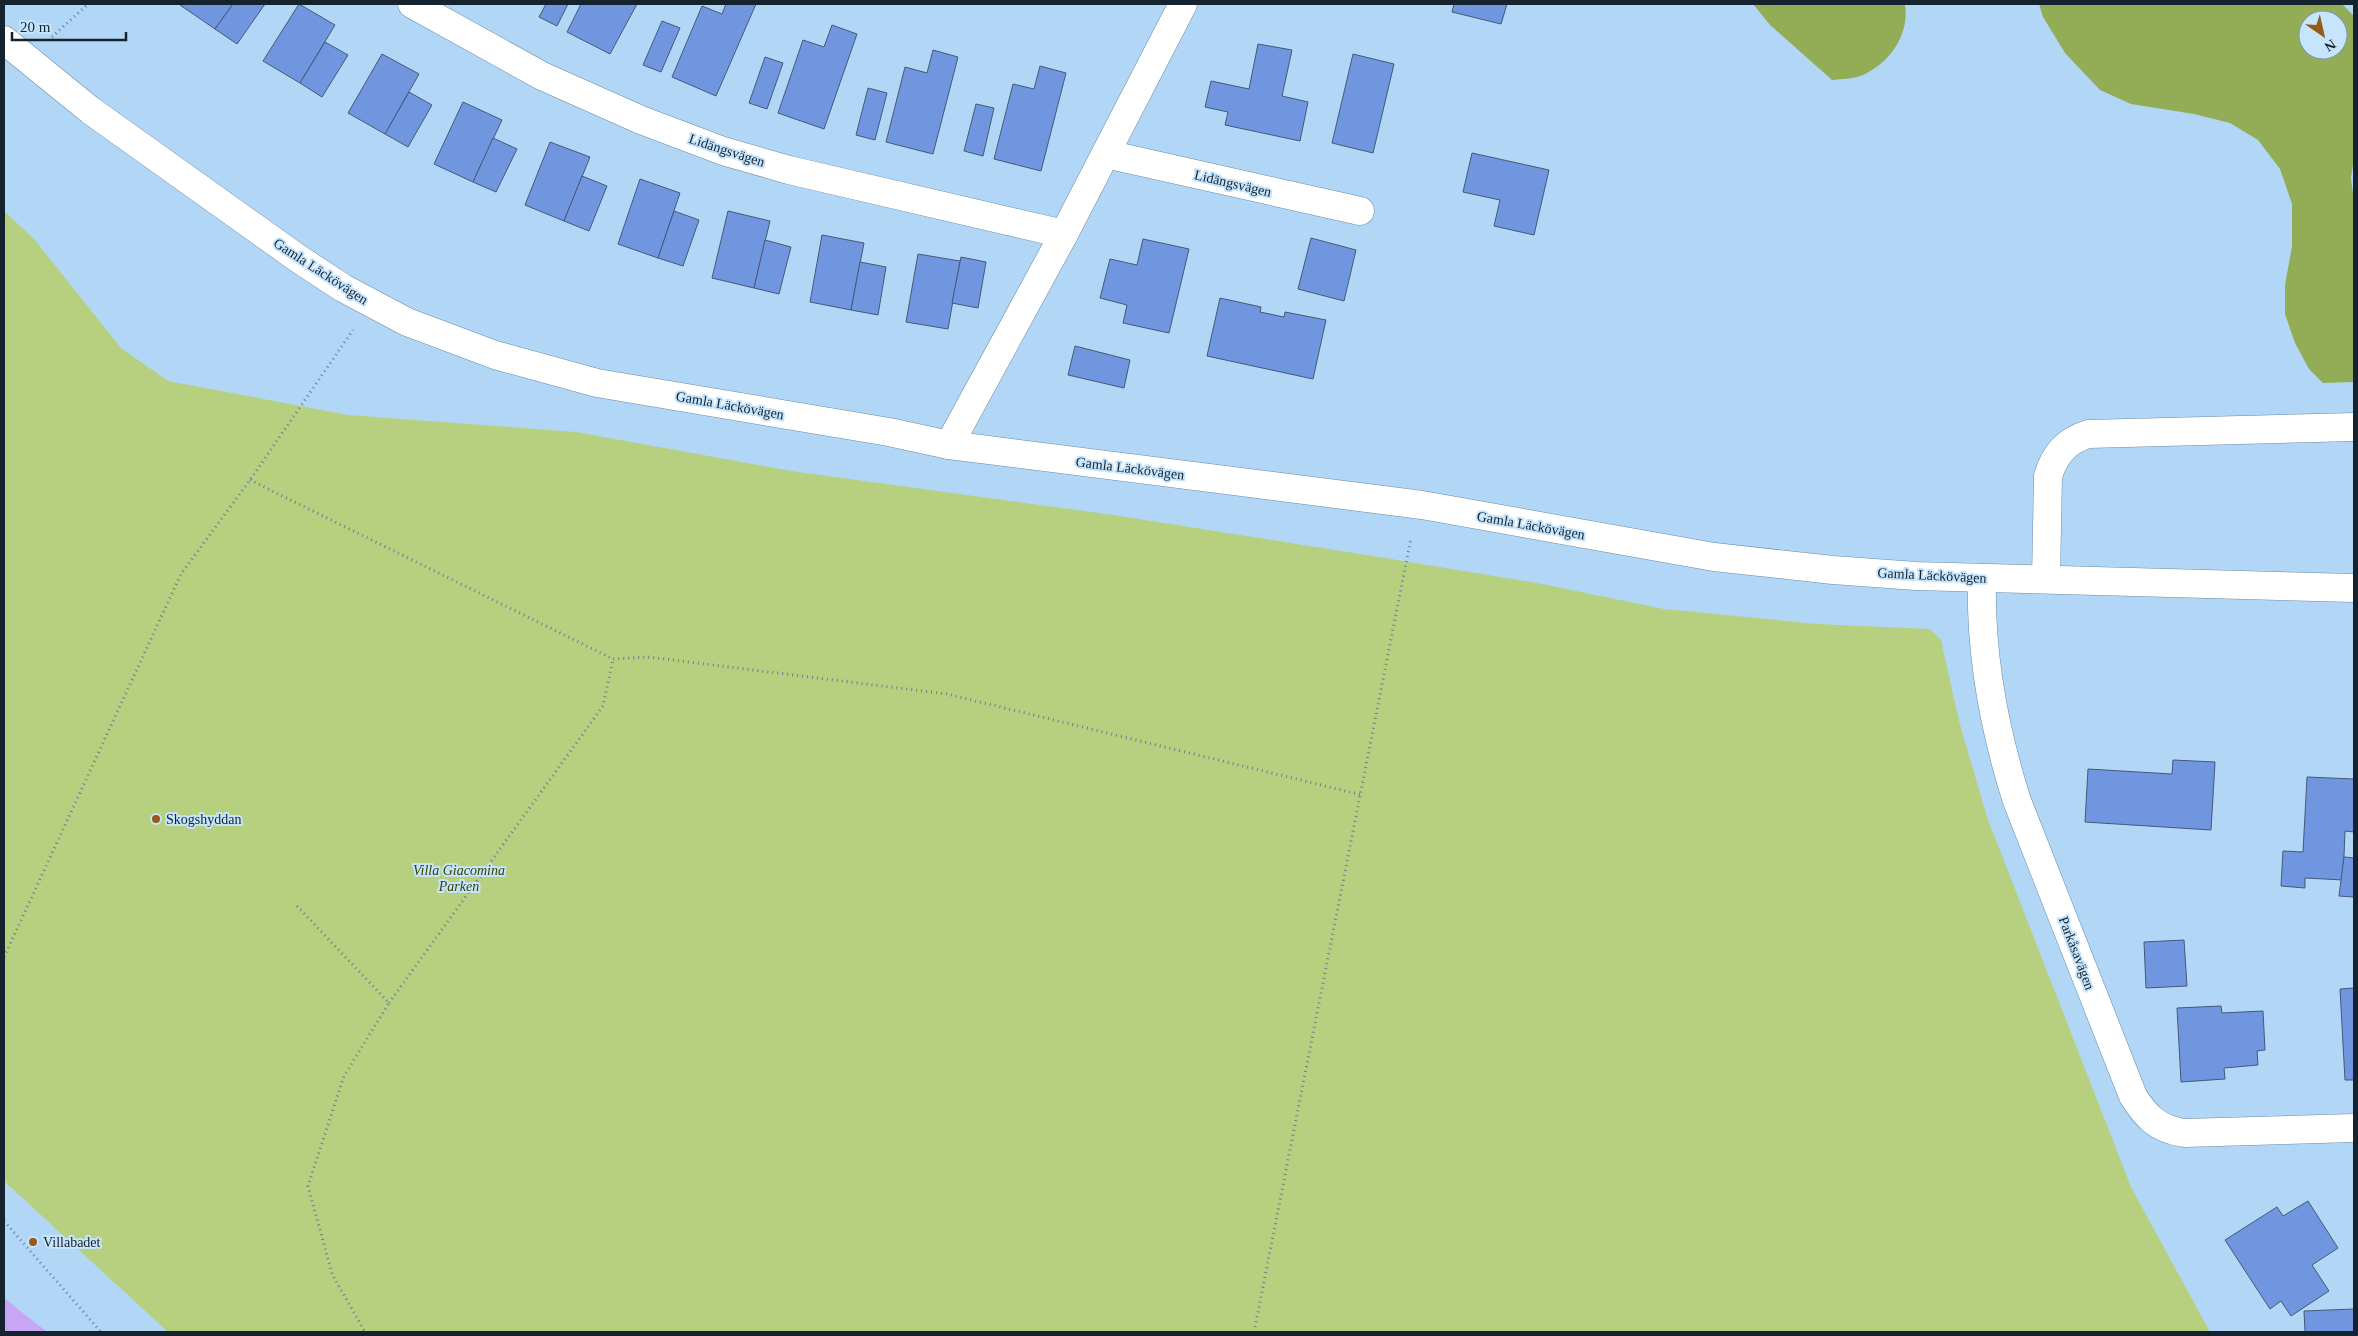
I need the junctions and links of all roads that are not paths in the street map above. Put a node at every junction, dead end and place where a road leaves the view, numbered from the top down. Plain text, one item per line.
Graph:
1 (412, 4) edge
2 (1183, 4) edge
3 (4, 40) edge
4 (1106, 154) junction
5 (1360, 211) dead end
6 (1064, 234) junction
7 (2354, 427) edge
8 (949, 445) junction
9 (1982, 578) junction
10 (2046, 579) junction
11 (2354, 588) edge
12 (2354, 1128) edge

1 - 6 street, Lidängsvägen
2 - 4 street
3 - 8 street, Gamla Läckövägen
4 - 5 street, Lidängsvägen
4 - 6 street
6 - 8 street
7 - 10 street
8 - 9 street, Gamla Läckövägen
9 - 10 street, Gamla Läckövägen
9 - 12 street, Parkåsavägen
10 - 11 street, Gamla Läckövägen

